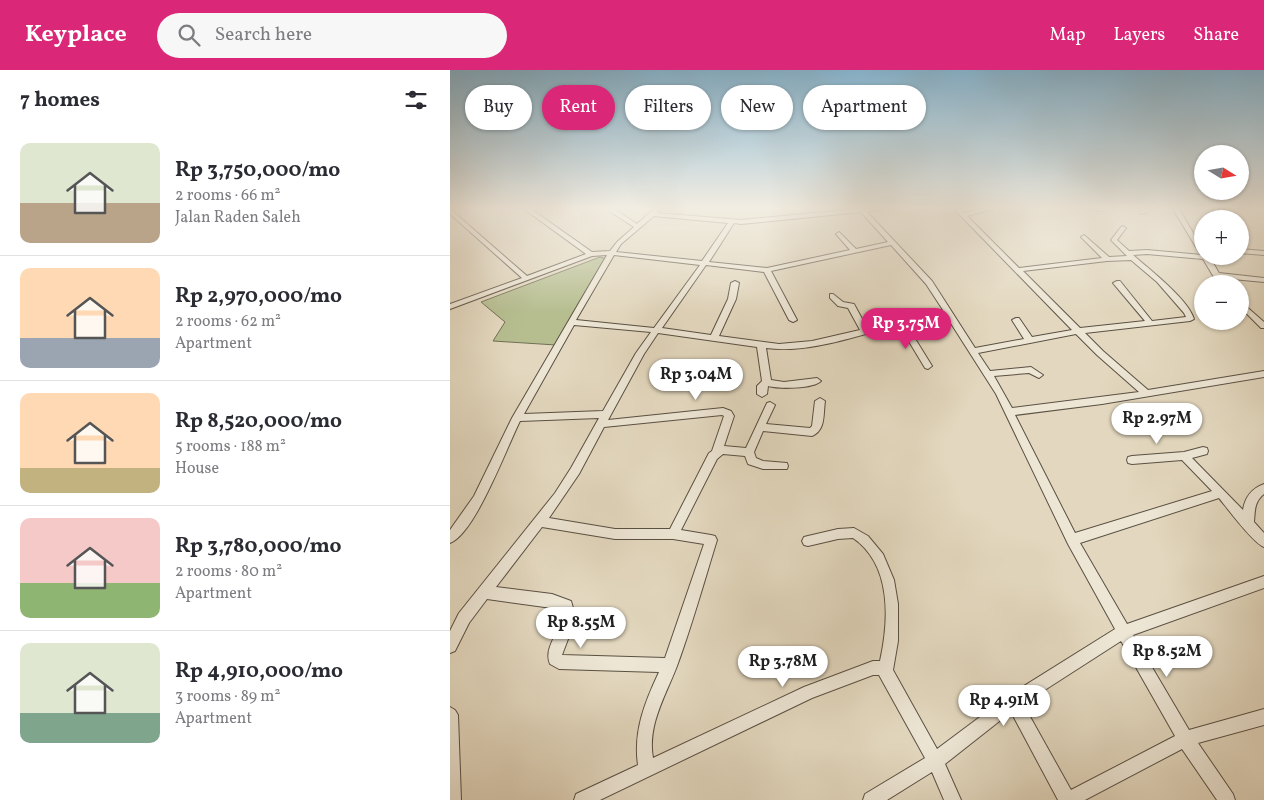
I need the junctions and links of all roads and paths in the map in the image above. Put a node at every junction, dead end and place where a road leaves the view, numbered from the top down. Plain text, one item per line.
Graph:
1 (486, 243) edge
2 (575, 243) edge
3 (619, 243) joint
4 (717, 243) edge
5 (848, 243) edge
6 (891, 243) joint
7 (991, 243) edge
8 (1090, 243) edge
9 (1117, 243) edge
10 (855, 251) junction
11 (1194, 252) edge
12 (1249, 252) edge
13 (612, 253) junction
14 (1264, 253) edge
15 (591, 254) junction
16 (1130, 255) junction
17 (1107, 259) junction
18 (705, 262) junction
19 (1210, 265) edge
20 (767, 270) junction
21 (1018, 270) junction
22 (1216, 275) edge
23 (526, 278) junction
24 (1249, 278) edge
25 (1264, 280) edge
26 (1117, 282) dead end
27 (735, 283) dead end
28 (833, 296) dead end
29 (452, 304) edge
30 (948, 311) junction
31 (1249, 312) edge
32 (793, 320) dead end
33 (1016, 320) dead end
34 (572, 322) junction
35 (902, 323) junction
36 (1150, 323) junction
37 (1264, 326) edge
38 (655, 330) junction
39 (865, 331) junction
40 (1078, 332) junction
41 (714, 338) junction
42 (1030, 341) junction
43 (761, 344) junction
44 (973, 350) junction
45 (928, 366) dead end
46 (988, 374) junction
47 (1264, 374) edge
48 (1039, 375) dead end
49 (817, 381) dead end
50 (768, 382) junction
51 (1146, 393) junction
52 (762, 394) dead end
53 (820, 401) dead end
54 (770, 405) dead end
55 (1010, 412) junction
56 (517, 418) junction
57 (604, 419) junction
58 (761, 427) junction
59 (1203, 451) dead end
60 (717, 452) junction
61 (748, 452) junction
62 (1184, 456) junction
63 (1132, 460) dead end
64 (783, 466) dead end
65 (1264, 489) edge
66 (1221, 494) junction
67 (541, 522) junction
68 (1248, 525) junction
69 (673, 534) junction
70 (450, 538) edge
71 (1072, 540) junction
72 (808, 541) dead end
73 (1264, 542) edge
74 (1264, 582) edge
75 (486, 592) junction
76 (1123, 632) junction
77 (450, 645) edge
78 (670, 665) junction
79 (886, 671) junction
80 (1013, 701) junction
81 (450, 714) edge
82 (1264, 717) edge
83 (1185, 739) junction
84 (935, 761) junction
85 (647, 770) junction
86 (453, 800) edge
87 (582, 800) edge
88 (871, 800) edge
89 (953, 800) edge
90 (1068, 800) edge
91 (1227, 800) edge

1 - 23 street
2 - 15 street
3 - 13 street
3 - 15 street
4 - 18 street
5 - 10 street
6 - 10 street
6 - 30 street
7 - 21 street
8 - 17 street
9 - 16 street
10 - 20 street
11 - 16 street
12 - 14 street
13 - 15 street
13 - 18 street
13 - 34 street
15 - 23 street
16 - 17 street
16 - 36 street
17 - 21 street
18 - 20 street
18 - 38 street
19 - 22 street
20 - 32 street
21 - 40 street
23 - 29 street
24 - 25 street
26 - 36 street
27 - 41 street
28 - 39 street
30 - 35 street
30 - 44 street
31 - 37 street
33 - 42 street
34 - 38 street
34 - 56 street
35 - 39 street
35 - 45 street
36 - 40 street
38 - 41 street
38 - 57 street
39 - 43 street
40 - 42 street
40 - 51 street
41 - 43 street
42 - 44 street
43 - 50 street
44 - 46 street
46 - 48 street
46 - 55 street
47 - 51 street
49 - 50 street
50 - 52 street
51 - 55 street
53 - 58 street
54 - 58 street
55 - 71 street
56 - 57 street
56 - 70 street
57 - 60 street
57 - 67 street
58 - 61 street
59 - 62 street
60 - 61 street
60 - 69 street
61 - 64 street
62 - 63 street
62 - 66 street
65 - 68 street
66 - 68 street
66 - 71 street
67 - 69 street
67 - 75 street
68 - 73 street
69 - 78 street
71 - 76 street
72 - 79 street
74 - 76 street
75 - 77 street
75 - 78 street
76 - 80 street
76 - 83 street
78 - 85 street
79 - 84 street
79 - 85 street
80 - 84 street
80 - 90 street
81 - 86 street
82 - 83 street
83 - 90 street
83 - 91 street
84 - 88 street
84 - 89 street
85 - 87 street

